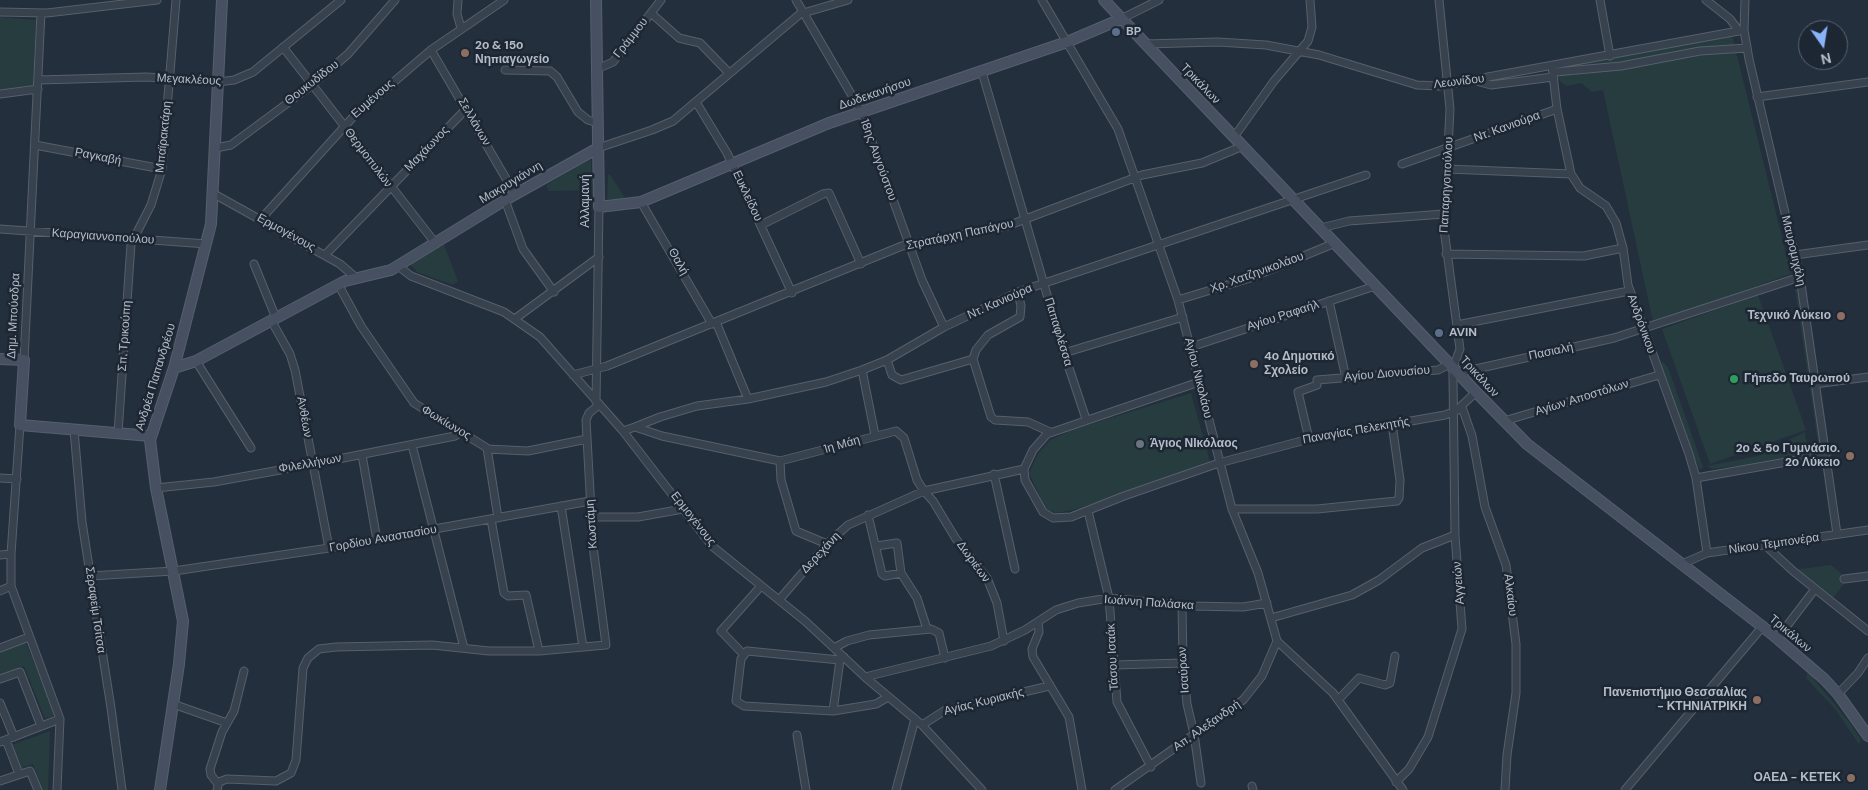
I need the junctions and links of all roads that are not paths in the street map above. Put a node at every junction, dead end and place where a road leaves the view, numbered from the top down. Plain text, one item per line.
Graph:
1 (157, 0) edge
2 (176, 0) edge
3 (222, 0) edge
4 (396, 0) edge
5 (458, 0) edge
6 (504, 0) edge
7 (596, 0) edge
8 (661, 0) edge
9 (796, 0) edge
10 (848, 0) edge
11 (1042, 0) edge
12 (1104, 0) edge
13 (1159, 0) edge
14 (1310, 0) edge
15 (1439, 0) edge
16 (1600, 0) edge
17 (1706, 0) edge
18 (1745, 0) edge
19 (337, 1) edge
20 (90, 4) edge
21 (0, 12) edge
22 (651, 12) junction
23 (804, 12) junction
24 (41, 13) junction
25 (1121, 18) junction
26 (461, 28) junction
27 (1742, 30) junction
28 (1067, 42) junction
29 (1145, 44) junction
30 (282, 47) junction
31 (1747, 48) junction
32 (431, 50) junction
33 (1299, 51) junction
34 (1610, 56) junction
35 (597, 69) junction
36 (505, 70) dead end
37 (982, 72) junction
38 (1553, 72) junction
39 (729, 73) junction
40 (170, 78) junction
41 (38, 80) junction
42 (218, 82) junction
43 (1868, 82) edge
44 (312, 85) junction
45 (1448, 85) junction
46 (38, 88) junction
47 (0, 94) edge
48 (1757, 97) junction
49 (696, 102) junction
50 (467, 108) junction
51 (1556, 109) junction
52 (861, 111) junction
53 (598, 123) junction
54 (344, 126) junction
55 (1234, 137) junction
56 (35, 145) junction
57 (1243, 146) junction
58 (215, 148) junction
59 (598, 148) junction
60 (1449, 148) junction
61 (732, 163) junction
62 (1402, 164) dead end
63 (162, 169) junction
64 (1447, 169) junction
65 (1572, 174) junction
66 (1366, 175) dead end
67 (1135, 178) junction
68 (391, 187) junction
69 (214, 194) junction
70 (515, 194) junction
71 (504, 200) junction
72 (1294, 200) junction
73 (641, 202) junction
74 (599, 207) junction
75 (1444, 214) junction
76 (261, 219) junction
77 (1026, 220) junction
78 (761, 224) junction
79 (1321, 228) junction
80 (0, 229) edge
81 (30, 232) junction
82 (132, 239) junction
83 (1335, 243) junction
84 (206, 244) junction
85 (436, 244) junction
86 (908, 245) junction
87 (1868, 245) edge
88 (1159, 246) junction
89 (1623, 248) junction
90 (1446, 254) junction
91 (325, 255) junction
92 (1795, 255) junction
93 (599, 256) junction
94 (254, 264) dead end
95 (861, 264) junction
96 (398, 266) junction
97 (355, 277) junction
98 (1800, 277) junction
99 (338, 284) junction
100 (1044, 284) junction
101 (1375, 286) junction
102 (1629, 291) junction
103 (554, 292) junction
104 (1018, 292) junction
105 (792, 293) junction
106 (1178, 300) junction
107 (1329, 301) junction
108 (1183, 317) junction
109 (516, 318) junction
110 (273, 319) junction
111 (714, 323) junction
112 (1457, 325) junction
113 (944, 327) junction
114 (1643, 329) junction
115 (1191, 347) junction
116 (1064, 353) junction
117 (0, 359) edge
118 (973, 359) junction
119 (24, 360) junction
120 (887, 360) junction
121 (196, 361) junction
122 (174, 368) junction
123 (1454, 368) junction
124 (598, 370) junction
125 (862, 370) junction
126 (1659, 375) junction
127 (573, 376) junction
128 (1868, 377) edge
129 (1346, 378) junction
130 (1199, 382) junction
131 (1816, 384) junction
132 (1476, 392) junction
133 (748, 399) junction
134 (598, 403) junction
135 (1462, 407) junction
136 (1454, 412) junction
137 (1086, 419) junction
138 (1504, 421) junction
139 (1392, 424) junction
140 (20, 425) junction
141 (635, 427) junction
142 (74, 430) junction
143 (623, 431) junction
144 (461, 432) junction
145 (1050, 432) junction
146 (118, 433) junction
147 (875, 435) junction
148 (151, 436) junction
149 (587, 439) junction
150 (1309, 439) junction
151 (412, 445) junction
152 (251, 448) dead end
153 (487, 449) junction
154 (362, 455) junction
155 (1826, 455) junction
156 (780, 461) junction
157 (1219, 463) junction
158 (313, 464) junction
159 (1024, 469) junction
160 (994, 474) junction
161 (0, 478) edge
162 (17, 478) junction
163 (1696, 478) junction
164 (156, 488) junction
165 (924, 491) junction
166 (590, 501) junction
167 (561, 506) junction
168 (683, 509) junction
169 (1232, 510) junction
170 (1088, 511) junction
171 (868, 516) junction
172 (591, 517) junction
173 (494, 518) junction
174 (433, 530) junction
175 (1868, 530) edge
176 (1837, 534) junction
177 (1456, 536) junction
178 (377, 540) junction
179 (828, 544) junction
180 (1765, 545) junction
181 (876, 546) junction
182 (329, 548) junction
183 (1707, 553) junction
184 (11, 554) junction
185 (0, 555) edge
186 (1682, 564) junction
187 (1015, 569) dead end
188 (174, 571) junction
189 (901, 573) junction
190 (90, 576) junction
191 (1868, 576) edge
192 (1844, 579) dead end
193 (11, 586) junction
194 (761, 586) junction
195 (1815, 589) junction
196 (0, 591) edge
197 (1110, 598) junction
198 (779, 600) junction
199 (1267, 603) junction
200 (1182, 605) junction
201 (1272, 618) junction
202 (1038, 622) junction
203 (1762, 626) junction
204 (927, 629) junction
205 (1868, 631) edge
206 (29, 637) junction
207 (1777, 639) junction
208 (1004, 641) junction
209 (1277, 641) junction
210 (583, 647) junction
211 (0, 648) edge
212 (464, 648) junction
213 (834, 648) junction
214 (539, 651) junction
215 (744, 655) junction
216 (1395, 656) dead end
217 (842, 658) junction
218 (945, 658) junction
219 (1868, 658) edge
220 (1182, 663) junction
221 (1114, 665) junction
222 (244, 671) dead end
223 (865, 677) junction
224 (0, 679) edge
225 (1049, 686) junction
226 (1838, 694) junction
227 (888, 697) junction
228 (1338, 700) junction
229 (0, 703) edge
230 (173, 704) junction
231 (833, 711) junction
232 (60, 719) junction
233 (915, 719) junction
234 (227, 723) junction
235 (922, 725) junction
236 (41, 726) junction
237 (1194, 734) junction
238 (796, 736) dead end
239 (1868, 736) edge
240 (14, 737) junction
241 (3, 741) edge
242 (1151, 767) junction
243 (19, 774) junction
244 (0, 781) edge
245 (1396, 782) junction
246 (1201, 783) dead end
247 (217, 787) edge
248 (1118, 789) edge
249 (38, 790) edge
250 (57, 790) edge
251 (122, 790) edge
252 (160, 790) edge
253 (806, 790) edge
254 (896, 790) edge
255 (982, 790) edge
256 (1082, 790) edge
257 (1403, 790) edge
258 (1505, 790) edge
259 (1626, 790) edge

1 - 20 street
2 - 40 street, Μπαϊρακτάρη
3 - 42 main road, Ανδρέα Παπανδρέου
4 - 44 street, Θουκυδίδου
5 - 26 street
6 - 26 street, Ευμένους
7 - 35 main road, Αλλαμανή
8 - 22 street, Γράμμου
9 - 23 street, 18ης Αυγούστου
10 - 23 street, Μακρυγιάννη
11 - 28 street, Αγίου Νικολάου
12 - 25 main road, Τρικάλων
13 - 25 street, Δωδεκανήσου
14 - 33 street
15 - 45 street, Παπαρηγοπούλου
16 - 34 street
17 - 27 street
18 - 27 street, Μαυρομιχάλη
19 - 30 street, Μεγακλέους
20 - 24 street
21 - 24 street
22 - 35 street, Γράμμου
22 - 39 street
23 - 39 street, Μακρυγιάννη
23 - 52 street, 18ης Αυγούστου
24 - 41 street, Δημ. Μπούσδρα
25 - 28 main road, Δωδεκανήσου
25 - 29 main road, Τρικάλων
26 - 32 street, Ευμένους
27 - 31 street, Μαυρομιχάλη
27 - 34 street, Λεωνίδου
28 - 37 main road, Δωδεκανήσου
28 - 67 street, Αγίου Νικολάου
29 - 33 street, Λεωνίδου
29 - 55 main road, Τρικάλων
30 - 42 street, Μεγακλέους
30 - 44 street, Θερμοπυλών
31 - 38 street
31 - 48 street, Μαυρομιχάλη
32 - 50 street, Σελλάνων
32 - 54 street, Ευμένους
33 - 45 street, Λεωνίδου
33 - 55 street
34 - 38 street, Λεωνίδου
35 - 53 main road, Αλλαμανή
36 - 53 street
37 - 52 main road, Δωδεκανήσου
37 - 77 street, Παπαφλέσσα
38 - 45 street, Λεωνίδου
38 - 51 street, Ανδρόνικου
39 - 49 street, Μακρυγιάννη
40 - 41 street, Μεγακλέους
40 - 42 street, Μεγακλέους
40 - 63 street, Μπαϊρακτάρη
41 - 46 street, Δημ. Μπούσδρα
42 - 58 main road, Ανδρέα Παπανδρέου
43 - 48 street
44 - 54 street, Θερμοπυλών
44 - 58 street, Θουκυδίδου
45 - 60 street, Παπαρηγοπούλου
46 - 47 street
46 - 56 street, Δημ. Μπούσδρα
48 - 92 street, Μαυρομιχάλη
49 - 59 street, Μακρυγιάννη
49 - 61 street, Ευκλείδου
50 - 68 street, Μαχάωνος
50 - 70 street, Σελλάνων
51 - 60 street, Ντ. Κανιούρα
51 - 65 street, Ανδρόνικου
52 - 61 main road, Δωδεκανήσου
52 - 86 street, 18ης Αυγούστου
53 - 59 main road, Αλλαμανή
54 - 68 street, Θερμοπυλών
54 - 76 street, Ευμένους
55 - 57 main road, Τρικάλων
56 - 63 street, Ραγκαβή
56 - 81 street, Δημ. Μπούσδρα
57 - 67 street, Στρατάρχη Παπάγου
57 - 72 main road, Τρικάλων
58 - 69 main road, Ανδρέα Παπανδρέου
59 - 70 main road, Μακρυγιάννη
59 - 74 main road, Αλλαμανή
60 - 62 street, Ντ. Κανιούρα
60 - 64 street, Παπαρηγοπούλου
61 - 73 main road, Δωδεκανήσου
61 - 78 street, Ευκλείδου
63 - 82 street, Μπαϊρακτάρη
64 - 65 street
64 - 75 street, Παπαρηγοπούλου
65 - 89 street, Ανδρόνικου
66 - 72 street, Ντ. Κανιούρα
67 - 77 street, Στρατάρχη Παπάγου
67 - 88 street, Αγίου Νικολάου
68 - 85 street, Θερμοπυλών
68 - 91 street, Μαχάωνος
69 - 76 street, Ερμογένους
69 - 84 main road, Ανδρέα Παπανδρέου
70 - 71 main road, Μακρυγιάννη
71 - 85 main road, Μακρυγιάννη
71 - 103 street
72 - 79 main road, Τρικάλων
72 - 88 street, Ντ. Κανιούρα
73 - 74 main road, Δωδεκανήσου
73 - 111 street, Θαλή
74 - 93 street, Αλλαμανή
75 - 79 street
75 - 90 street, Παπαρηγοπούλου
76 - 91 street, Ερμογένους
77 - 86 street, Στρατάρχη Παπάγου
77 - 100 street, Παπαφλέσσα
78 - 95 street
78 - 105 street, Ευκλείδου
79 - 83 main road, Τρικάλων
80 - 81 street, Καραγιαννοπούλου
81 - 82 street, Καραγιαννοπούλου
81 - 119 street, Δημ. Μπούσδρα
82 - 84 street, Καραγιαννοπούλου
82 - 146 street, Σπ. Τρικούπη
83 - 101 main road, Τρικάλων
83 - 106 street, Χρ. Χατζηνικολάου
84 - 122 main road, Ανδρέα Παπανδρέου
85 - 96 main road, Μακρυγιάννη
86 - 95 street, Στρατάρχη Παπάγου
86 - 113 street, 18ης Αυγούστου
87 - 92 street
88 - 100 street, Ντ. Κανιούρα
88 - 106 street, Αγίου Νικολάου
89 - 90 street
89 - 102 street, Ανδρόνικου
90 - 112 street, Παπαρηγοπούλου
91 - 97 street, Ερμογένους
92 - 98 street, Μαυρομιχάλη
93 - 103 street
93 - 124 street, Αλλαμανή
94 - 110 street, Ανθέων
95 - 105 street, Στρατάρχη Παπάγου
96 - 97 main road, Μακρυγιάννη
96 - 109 street, Ερμογένους
97 - 99 main road, Μακρυγιάννη
98 - 114 street, Πασιαλή
98 - 131 street, Μαυρομιχάλη
99 - 110 main road, Μακρυγιάννη
99 - 144 street, Φωκίωνος
100 - 104 street, Ντ. Κανιούρα
100 - 116 street, Παπαφλέσσα
101 - 107 street, Αγίου Ραφαήλ
101 - 123 main road, Τρικάλων
102 - 112 street
102 - 114 street, Ανδρόνικου
103 - 109 street
104 - 113 street, Ντ. Κανιούρα
104 - 118 street
105 - 111 street, Στρατάρχη Παπάγου
106 - 108 street, Αγίου Νικολάου
107 - 115 street, Αγίου Ραφαήλ
107 - 129 street
108 - 115 street, Αγίου Νικολάου
108 - 116 street
109 - 127 street, Ερμογένους
110 - 121 main road, Μακρυγιάννη
110 - 158 street, Ανθέων
111 - 124 street, Στρατάρχη Παπάγου
111 - 133 street, Θαλή
112 - 123 street, Παπαρηγοπούλου
113 - 120 street, Ντ. Κανιούρα
114 - 123 street, Πασιαλή
114 - 126 street, Ανδρόνικου
115 - 130 street, Αγίου Νικολάου
116 - 137 street, Παπαφλέσσα
117 - 119 main road
118 - 120 street
118 - 145 street
119 - 140 main road, Δημ. Μπούσδρα
120 - 125 street, Ντ. Κανιούρα
121 - 122 main road, Μακρυγιάννη
121 - 152 street
122 - 148 main road, Ανδρέα Παπανδρέου
123 - 129 street, Αγίου Διονυσίου
123 - 132 main road, Τρικάλων
123 - 136 street, Αγγειών
124 - 127 street, Στρατάρχη Παπάγου
124 - 134 street, Αλλαμανή
125 - 133 street, Ντ. Κανιούρα
125 - 147 street
126 - 138 street, Αγίων Αποστόλων
126 - 163 street, Ανδρόνικου
127 - 134 street, Ερμογένους
128 - 131 street
129 - 150 street, Αγίου Διονυσίου
130 - 137 street
130 - 157 street, Αγίου Νικολάου
131 - 155 street, Μαυρομιχάλη
132 - 135 street, Παναγίας Πελεκητής
132 - 138 main road, Τρικάλων
133 - 141 street, Ντ. Κανιούρα
134 - 143 street, Ερμογένους
134 - 149 street, Κωστάμη
135 - 136 street, Παναγίας Πελεκητής
135 - 258 street, Αλκαίου
136 - 139 street, Παναγίας Πελεκητής
136 - 177 street, Αγγειών
137 - 145 street
138 - 186 main road, Τρικάλων
139 - 150 street, Παναγίας Πελεκητής
139 - 169 street
140 - 142 main road
140 - 162 street, Δημ. Μπούσδρα
141 - 143 street
141 - 156 street, 1η Μάη
142 - 146 main road
142 - 190 street, Σεραφείμ Τσίτσα
143 - 168 street, Ερμογένους
144 - 151 street, Φιλελλήνων
144 - 153 street, Φωκίωνος
145 - 159 street
146 - 148 main road
147 - 156 street, 1η Μάη
147 - 165 street, 1η Μάη
148 - 164 main road, Ανδρέα Παπανδρέου
149 - 153 street
149 - 166 street, Κωστάμη
150 - 157 street, Παναγίας Πελεκητής
151 - 154 street, Φιλελλήνων
151 - 174 street
153 - 173 street
154 - 158 street, Φιλελλήνων
154 - 178 street
155 - 163 street
155 - 176 street, Μαυρομιχάλη
156 - 179 street
157 - 169 street, Αγίου Νικολάου
157 - 170 street, Παναγίας Πελεκητής
158 - 164 street, Φιλελλήνων
158 - 182 street, Ανθέων
159 - 160 street
159 - 170 street
160 - 165 street
160 - 187 street
161 - 162 street
162 - 184 street, Δημ. Μπούσδρα
163 - 183 street, Ανδρόνικου
164 - 188 main road, Ανδρέα Παπανδρέου
165 - 171 street, Δερεχάνη
165 - 208 street, Δωριέων
166 - 167 street, Γορδίου Αναστασίου
166 - 172 street, Κωστάμη
167 - 173 street, Γορδίου Αναστασίου
167 - 210 street
168 - 172 street
168 - 194 street, Ερμογένους
169 - 199 street, Αγίου Νικολάου
170 - 197 street, Τάσου Ισαάκ
171 - 179 street, Δερεχάνη
171 - 181 street
172 - 210 street, Κωστάμη
173 - 174 street, Γορδίου Αναστασίου
173 - 214 street
174 - 178 street, Γορδίου Αναστασίου
174 - 212 street
175 - 176 street, Νίκου Τεμπονέρα
176 - 180 street, Νίκου Τεμπονέρα
177 - 201 street
177 - 245 street, Αγγειών
178 - 182 street, Γορδίου Αναστασίου
179 - 198 street, Δερεχάνη
180 - 183 street, Νίκου Τεμπονέρα
180 - 195 street
181 - 189 street
181 - 189 street
182 - 188 street, Γορδίου Αναστασίου
183 - 186 street, Νίκου Τεμπονέρα
184 - 185 street
184 - 193 street, Δημ. Μπούσδρα
186 - 203 main road, Τρικάλων
188 - 190 street, Γορδίου Αναστασίου
188 - 230 main road, Ανδρέα Παπανδρέου
189 - 204 street
190 - 251 street, Σεραφείμ Τσίτσα
191 - 192 street
193 - 196 street
193 - 206 street, Δημ. Μπούσδρα
194 - 198 street, Ερμογένους
194 - 215 street
195 - 205 street
195 - 207 street
197 - 200 street, Ιωάννη Παλάσκα
197 - 202 street, Ιωάννη Παλάσκα
197 - 221 street, Τάσου Ισαάκ
198 - 213 street, Ερμογένους
199 - 200 street, Ιωάννη Παλάσκα
199 - 201 street, Αγίου Νικολάου
200 - 220 street, Ισαύρων
201 - 209 street, Αγίου Νικολάου
202 - 208 street, Ιωάννη Παλάσκα
202 - 225 street
203 - 207 main road, Τρικάλων
203 - 259 street
204 - 213 street
204 - 218 street
206 - 211 street
206 - 232 street, Δημ. Μπούσδρα
207 - 226 main road, Τρικάλων
208 - 218 street, Ιωάννη Παλάσκα
209 - 228 street
209 - 237 street, Απ. Αλεξανδρή
210 - 214 street
212 - 214 street
212 - 247 street
213 - 217 street, Ερμογένους
215 - 217 street
215 - 231 street
216 - 228 street
217 - 223 street, Ερμογένους
217 - 231 street
218 - 223 street, Ιωάννη Παλάσκα
219 - 226 street
220 - 221 street
220 - 237 street, Ισαύρων
221 - 242 street, Τάσου Ισαάκ
222 - 234 street
223 - 227 street, Ερμογένους
224 - 236 street
225 - 235 street, Αγίας Κυριακής
225 - 256 street
226 - 239 main road, Τρικάλων
227 - 231 street
227 - 233 street, Ερμογένους
228 - 245 street
229 - 240 street
230 - 234 street
230 - 252 main road, Ανδρέα Παπανδρέου
232 - 236 street
232 - 250 street, Δημ. Μπούσδρα
233 - 235 street, Ερμογένους
233 - 254 street
234 - 247 street
235 - 255 street, Ερμογένους
236 - 240 street
237 - 242 street, Απ. Αλεξανδρή
237 - 246 street, Ισαύρων
238 - 253 street
240 - 241 street
241 - 243 street
242 - 248 street, Απ. Αλεξανδρή
243 - 244 street
243 - 249 street
245 - 257 street

